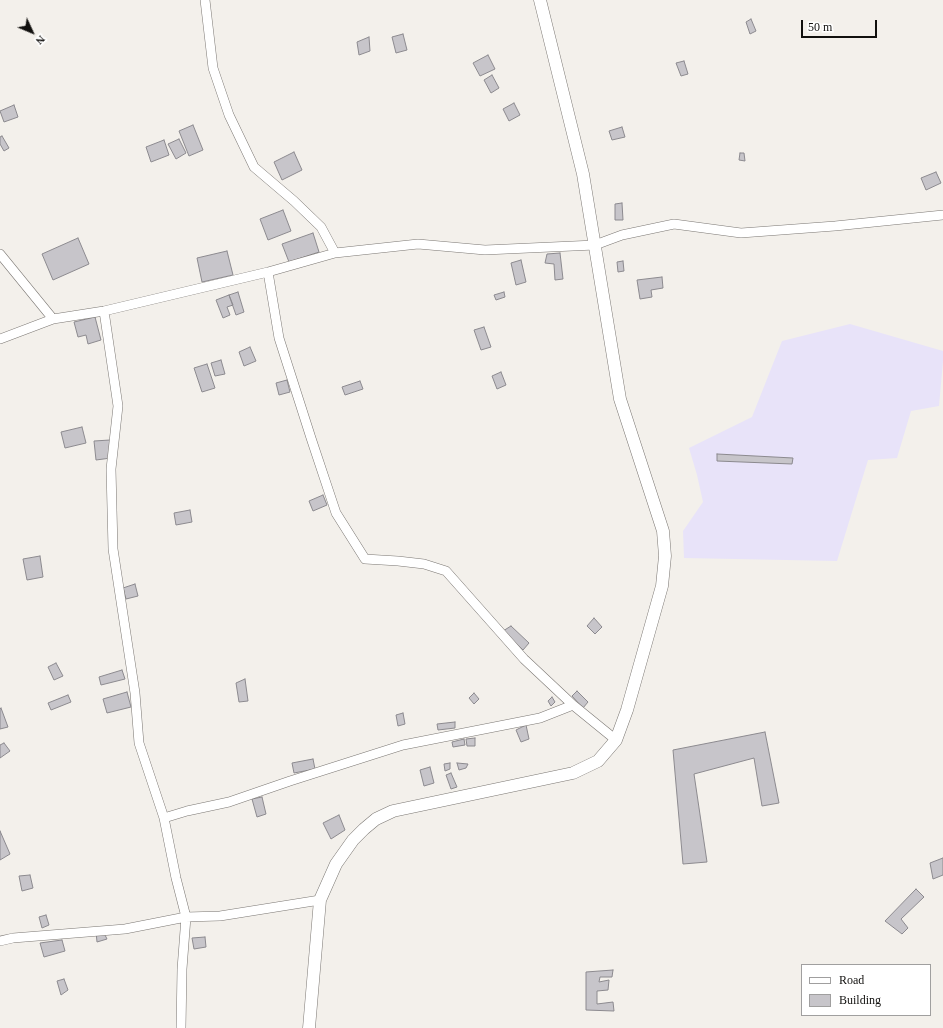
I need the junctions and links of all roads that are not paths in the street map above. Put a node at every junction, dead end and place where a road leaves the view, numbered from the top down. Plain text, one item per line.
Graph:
1 (205, 0) edge
2 (540, 0) edge
3 (943, 215) edge
4 (595, 245) junction
5 (335, 253) junction
6 (0, 254) edge
7 (268, 272) junction
8 (104, 311) junction
9 (53, 319) junction
10 (0, 339) edge
11 (573, 705) junction
12 (616, 740) junction
13 (164, 818) junction
14 (320, 900) junction
15 (186, 917) junction
16 (0, 941) edge
17 (181, 1028) edge
18 (309, 1028) edge

1 - 5 street
2 - 4 main road
3 - 4 street
4 - 5 street
4 - 12 main road
5 - 7 street
6 - 9 street
7 - 8 street
7 - 11 street
8 - 9 street
8 - 13 street
9 - 10 street
11 - 12 street
11 - 13 street
12 - 14 main road
13 - 15 street
14 - 15 street
14 - 18 main road
15 - 16 street
15 - 17 street

